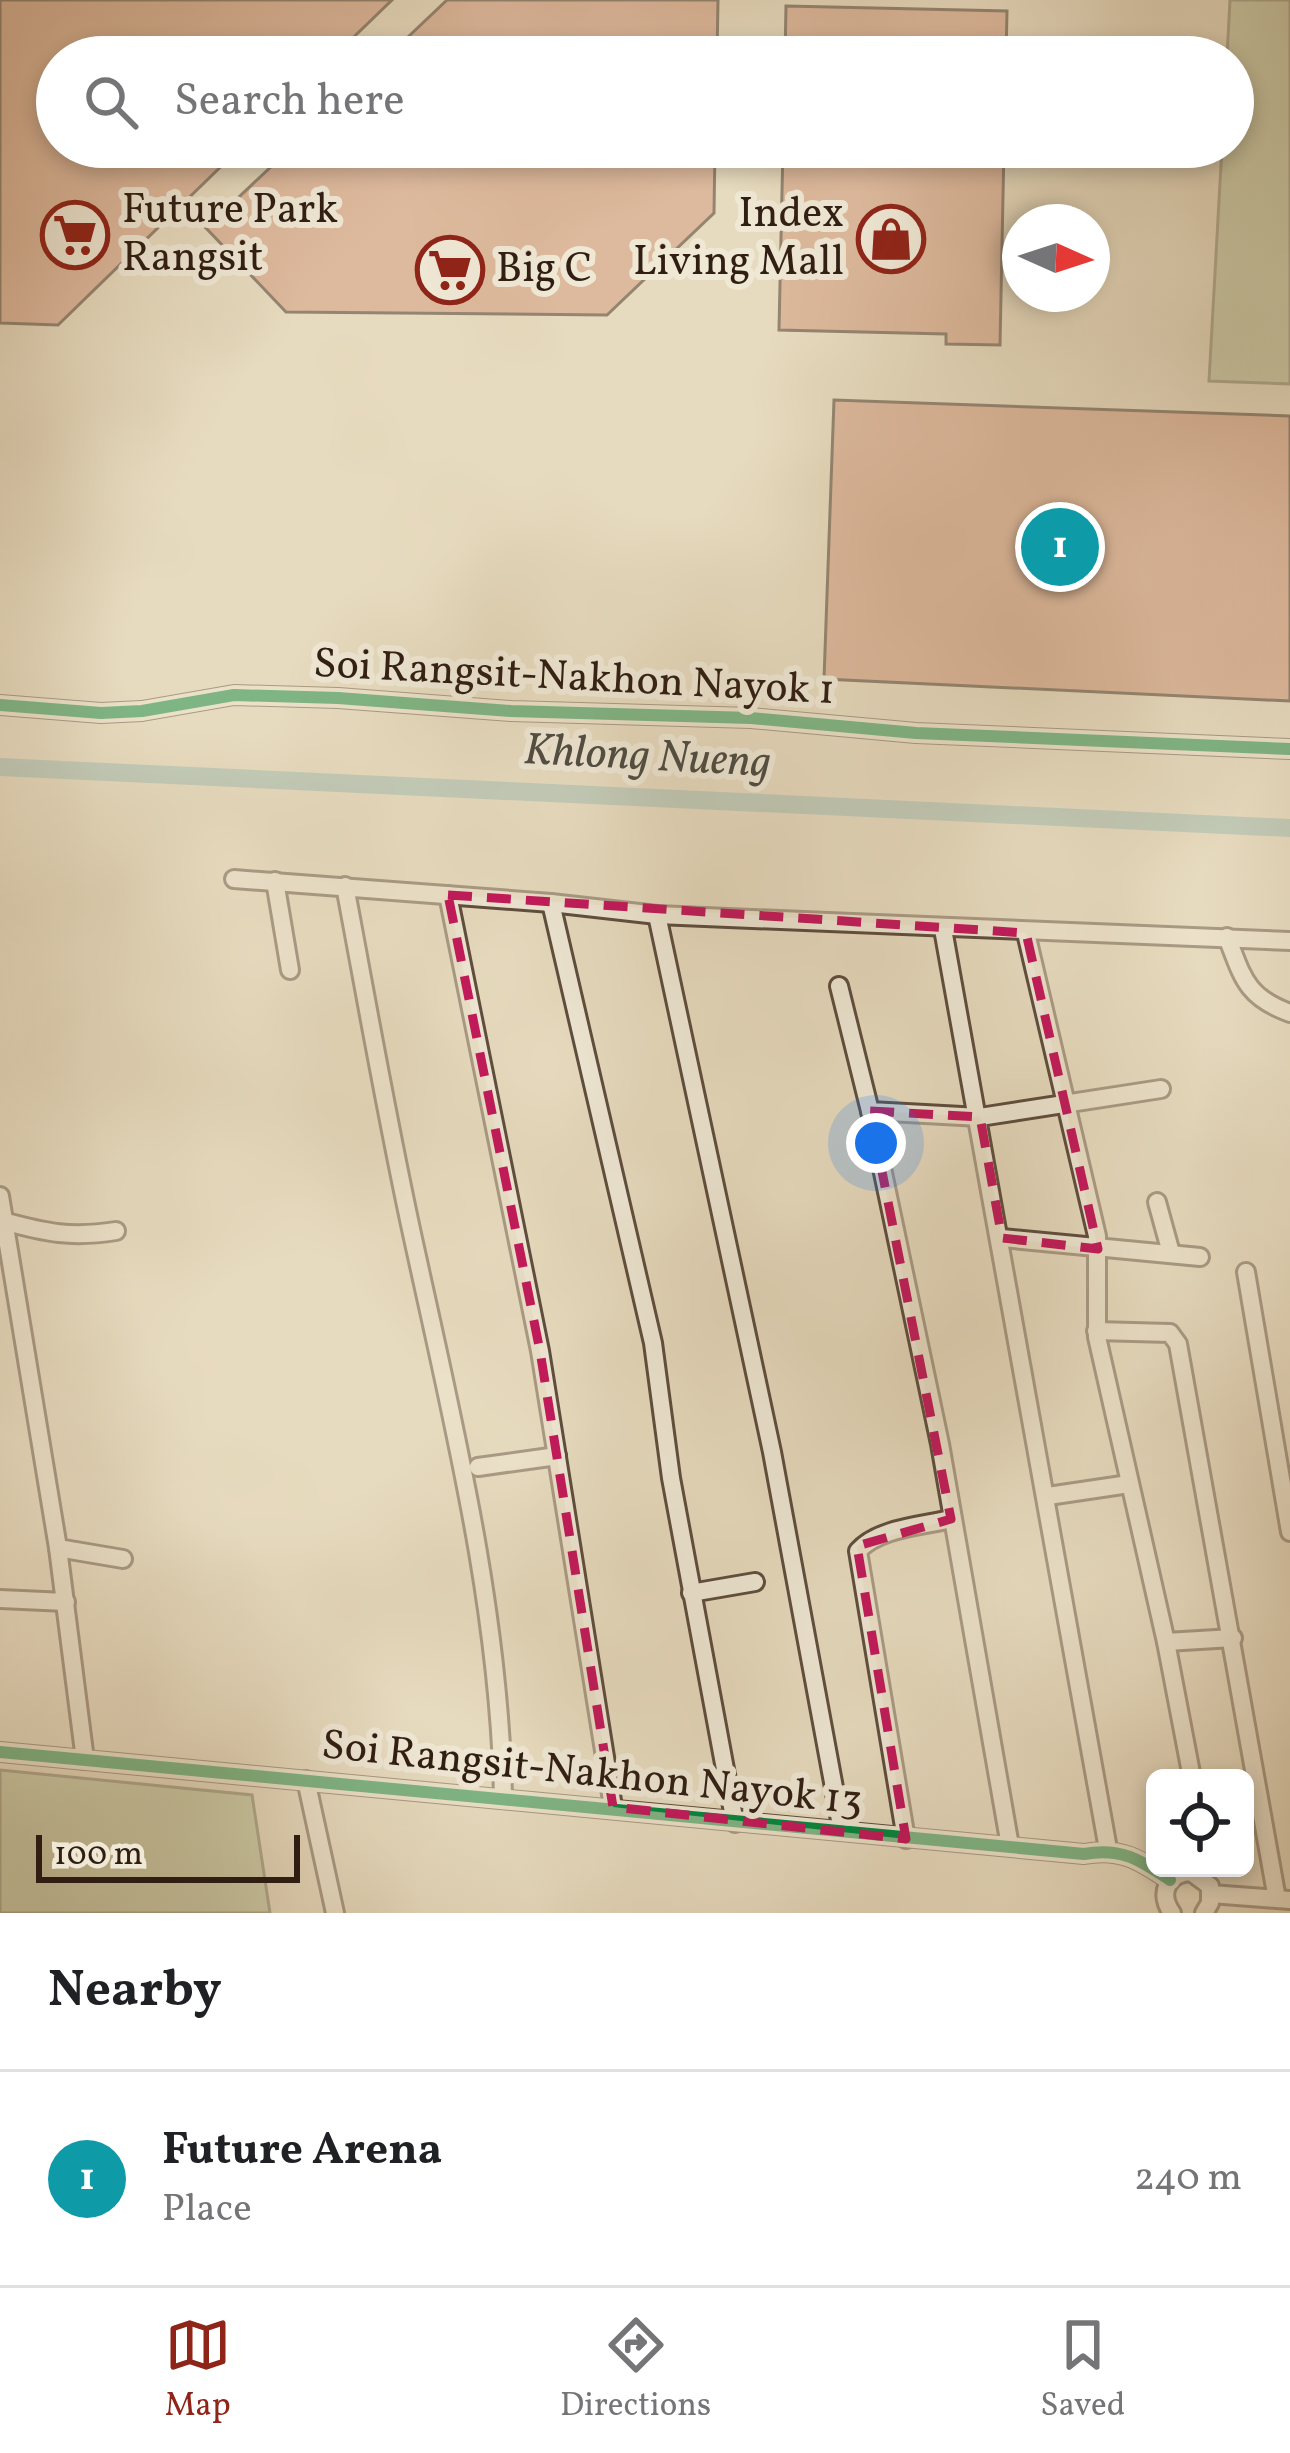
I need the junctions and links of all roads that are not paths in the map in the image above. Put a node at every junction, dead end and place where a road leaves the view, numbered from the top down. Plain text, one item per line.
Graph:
1 (0, 705) edge
2 (1290, 749) edge
3 (234, 878) dead end
4 (275, 881) junction
5 (345, 886) junction
6 (448, 896) junction
7 (551, 903) junction
8 (657, 915) junction
9 (943, 929) junction
10 (1026, 933) junction
11 (1227, 937) junction
12 (1290, 941) edge
13 (290, 970) dead end
14 (839, 986) dead end
15 (1290, 1013) edge
16 (1161, 1089) dead end
17 (1068, 1106) junction
18 (870, 1111) junction
19 (980, 1118) junction
20 (0, 1196) edge
21 (1157, 1202) dead end
22 (4, 1221) junction
23 (116, 1231) dead end
24 (1002, 1238) junction
25 (1098, 1250) junction
26 (1171, 1253) junction
27 (1200, 1257) dead end
28 (1246, 1271) dead end
29 (1096, 1331) junction
30 (557, 1456) junction
31 (478, 1467) dead end
32 (1129, 1484) junction
33 (1048, 1496) junction
34 (1288, 1506) edge
35 (951, 1519) junction
36 (1290, 1532) edge
37 (58, 1548) junction
38 (123, 1559) dead end
39 (755, 1582) dead end
40 (691, 1593) junction
41 (0, 1599) edge
42 (66, 1602) junction
43 (1233, 1638) junction
44 (1166, 1642) junction
45 (0, 1752) edge
46 (86, 1760) junction
47 (1190, 1769) edge
48 (306, 1780) junction
49 (503, 1799) junction
50 (613, 1807) junction
51 (735, 1823) junction
52 (842, 1832) junction
53 (906, 1839) junction
54 (1010, 1846) junction
55 (1108, 1849) junction
56 (1175, 1877) edge
57 (1204, 1877) edge
58 (1170, 1880) junction
59 (1211, 1894) junction
60 (1284, 1899) edge
61 (335, 1913) edge
62 (1172, 1913) edge
63 (1204, 1913) edge

1 - 2 street, Soi Rangsit-Nakhon Nayok 1
3 - 4 street
4 - 5 street
4 - 13 street
5 - 6 street
5 - 49 street
6 - 7 street
6 - 30 street
7 - 8 street
7 - 40 street
8 - 9 street
8 - 52 street
9 - 10 street
9 - 19 street
10 - 11 street
10 - 17 street
11 - 12 street
11 - 15 street
14 - 18 street
16 - 17 street
17 - 19 street
17 - 25 street
18 - 19 street
18 - 35 street
19 - 24 street
20 - 22 street
21 - 26 street
22 - 23 street
22 - 37 street
24 - 25 street
24 - 33 street
25 - 26 street
25 - 29 street
26 - 27 street
28 - 34 street
29 - 32 street
29 - 43 street
30 - 31 street
30 - 50 street
32 - 33 street
32 - 44 street
33 - 55 street
34 - 36 street
35 - 53 street
35 - 54 street
37 - 38 street
37 - 42 street
39 - 40 street
40 - 51 street
41 - 42 street
42 - 46 street
43 - 44 street
43 - 60 street
44 - 47 street
45 - 46 street, Soi Rangsit-Nakhon Nayok 13
46 - 48 street, Soi Rangsit-Nakhon Nayok 13
48 - 49 street, Soi Rangsit-Nakhon Nayok 13
48 - 61 street
49 - 50 street, Soi Rangsit-Nakhon Nayok 13
50 - 51 street, Soi Rangsit-Nakhon Nayok 13
51 - 52 street, Soi Rangsit-Nakhon Nayok 13
52 - 53 street, Soi Rangsit-Nakhon Nayok 13
53 - 54 street, Soi Rangsit-Nakhon Nayok 13
54 - 55 street, Soi Rangsit-Nakhon Nayok 13
55 - 58 street, Soi Rangsit-Nakhon Nayok 13
56 - 58 street
57 - 59 street
58 - 62 street
59 - 60 street
59 - 63 street

